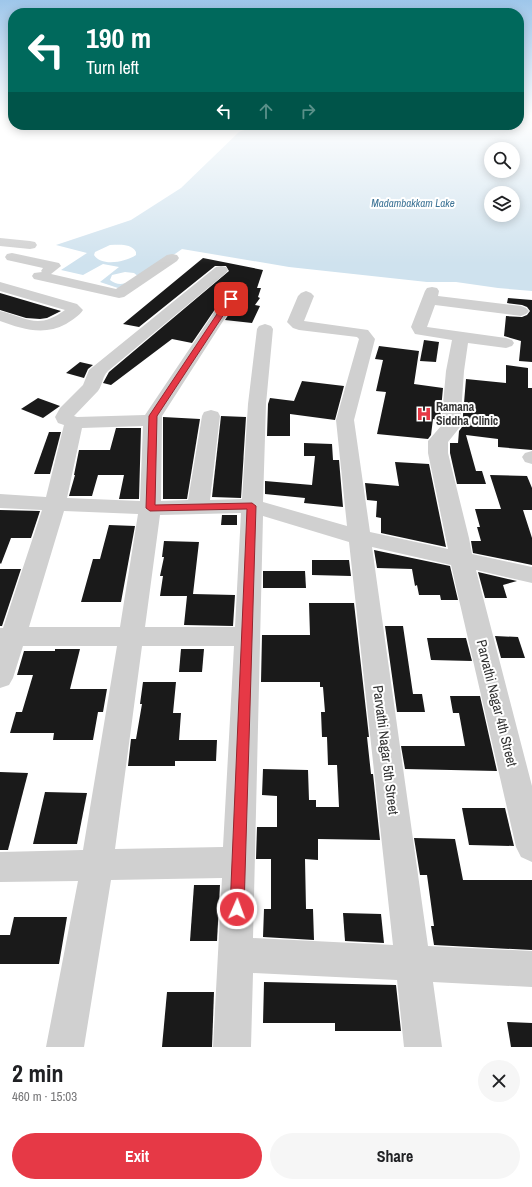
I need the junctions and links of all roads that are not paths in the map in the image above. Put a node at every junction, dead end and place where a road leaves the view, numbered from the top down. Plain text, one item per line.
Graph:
1 (0, 242) edge
2 (30, 245) dead end
3 (12, 257) dead end
4 (172, 258) dead end
5 (39, 276) junction
6 (0, 279) edge
7 (0, 286) edge
8 (28, 294) junction
9 (306, 296) dead end
10 (0, 309) edge
11 (521, 311) dead end
12 (0, 316) edge
13 (264, 329) dead end
14 (461, 337) junction
15 (506, 343) dead end
16 (211, 416) dead end
17 (153, 420) junction
18 (74, 423) junction
19 (0, 501) edge
20 (55, 504) junction
21 (252, 506) junction
22 (198, 507) junction
23 (150, 508) junction
24 (359, 537) junction
25 (461, 559) junction
26 (532, 575) edge
27 (247, 636) junction
28 (7, 637) edge
29 (130, 637) junction
30 (0, 678) edge
31 (532, 847) edge
32 (239, 862) junction
33 (97, 864) junction
34 (0, 868) edge
35 (235, 955) junction
36 (414, 963) junction
37 (532, 969) edge
38 (65, 1047) edge
39 (232, 1047) edge
40 (423, 1047) edge

1 - 2 street
3 - 5 street
4 - 5 street
5 - 6 street
7 - 8 street
8 - 10 street
8 - 12 street
9 - 24 street, Parvathi Nagar 5th Street
11 - 14 street
13 - 21 street
14 - 15 street
14 - 25 street, Parvathi Nagar 4th Street
16 - 22 street
17 - 18 street
17 - 18 street
17 - 23 street
18 - 20 street
19 - 20 street
20 - 23 street
20 - 28 street
21 - 22 street
21 - 24 street
21 - 27 street
22 - 23 street
23 - 29 street
24 - 25 street
24 - 36 street, Parvathi Nagar 5th Street
25 - 26 street
25 - 31 street, Parvathi Nagar 4th Street
27 - 29 street
27 - 32 street
28 - 29 street
28 - 30 street
29 - 33 street
32 - 33 street
32 - 35 street
33 - 34 street
33 - 38 street
35 - 36 street
35 - 39 street
36 - 37 street
36 - 40 street, Parvathi Nagar 5th Street

